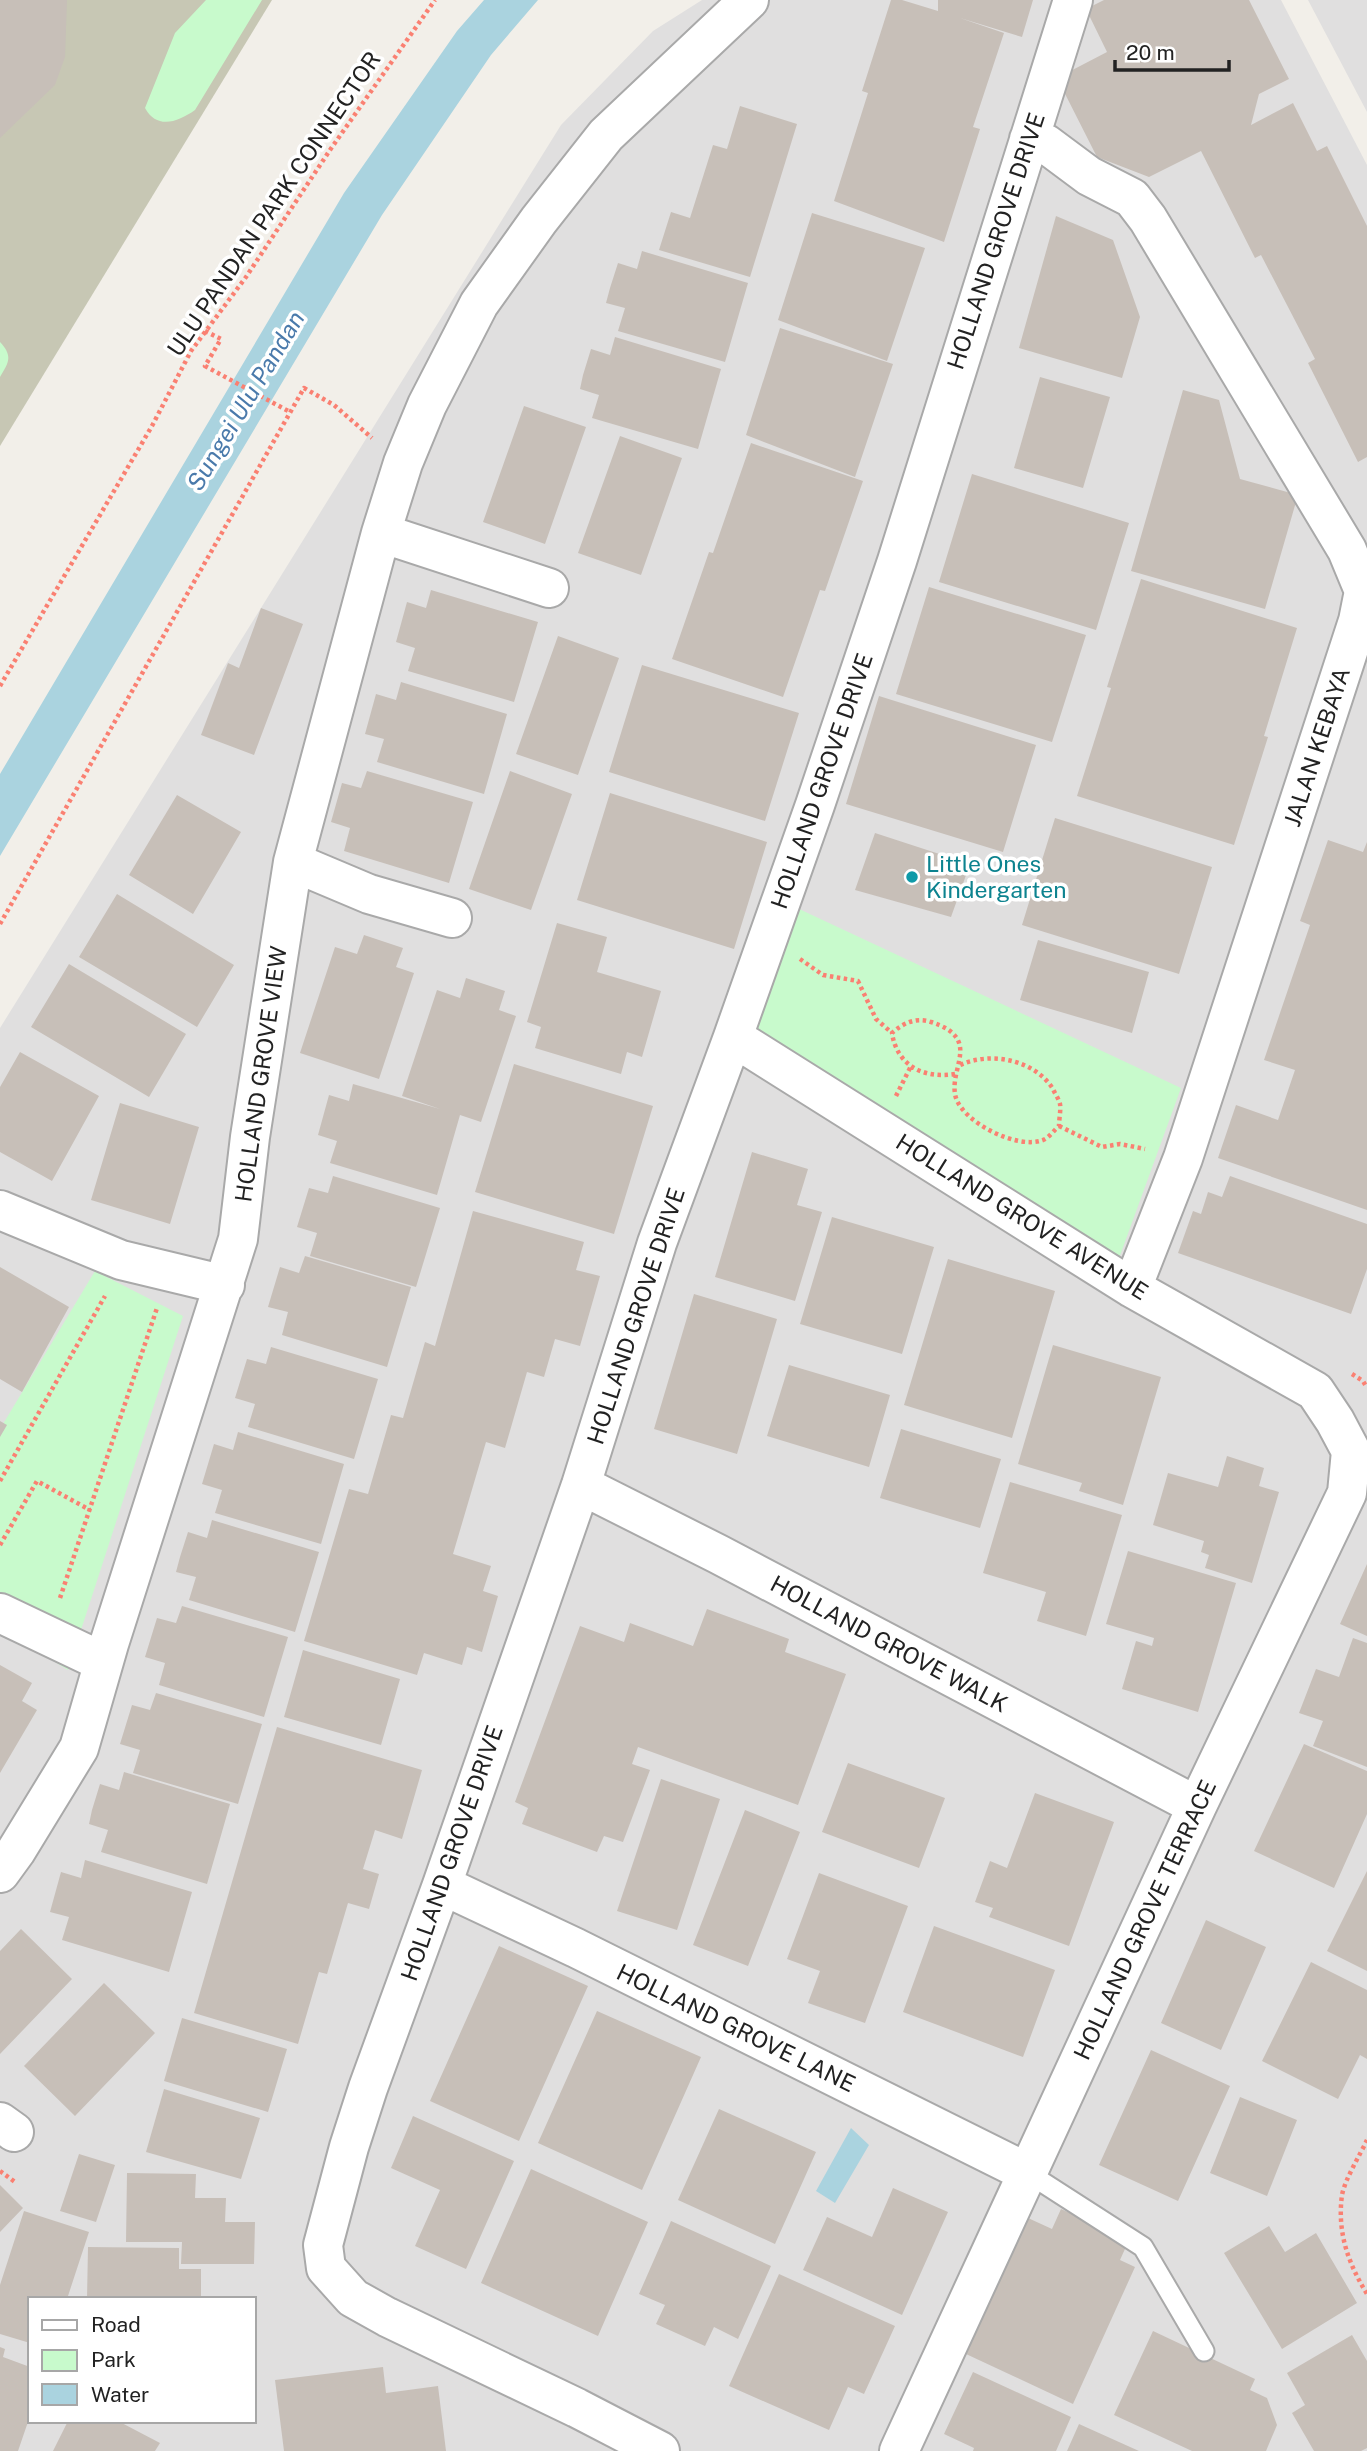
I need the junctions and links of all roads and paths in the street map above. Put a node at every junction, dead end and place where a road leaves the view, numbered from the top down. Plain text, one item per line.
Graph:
1 (435, 0) edge
2 (749, 0) edge
3 (1073, 0) edge
4 (1029, 139) junction
5 (205, 331) junction
6 (290, 412) junction
7 (403, 463) junction
8 (381, 533) junction
9 (549, 588) dead end
10 (1363, 621) edge
11 (0, 685) edge
12 (293, 862) junction
13 (452, 918) dead end
14 (0, 924) edge
15 (768, 937) junction
16 (892, 1033) junction
17 (733, 1037) junction
18 (960, 1065) junction
19 (955, 1074) junction
20 (1059, 1126) junction
21 (1183, 1157) junction
22 (0, 1210) edge
23 (121, 1259) junction
24 (225, 1284) junction
25 (1132, 1288) junction
26 (159, 1302) dead end
27 (1351, 1374) dead end
28 (1367, 1388) edge
29 (1315, 1391) joint
30 (0, 1480) edge
31 (581, 1485) junction
32 (90, 1510) junction
33 (0, 1545) edge
34 (60, 1600) dead end
35 (0, 1613) edge
36 (103, 1662) junction
37 (1197, 1806) junction
38 (0, 1873) edge
39 (442, 1885) junction
40 (1367, 2140) edge
41 (0, 2171) edge
42 (1028, 2173) junction
43 (15, 2182) dead end
44 (1367, 2294) edge
45 (1204, 2351) dead end
46 (660, 2451) edge
47 (900, 2451) edge

1 - 5 path, ULU PANDAN PARK CONNECTOR
2 - 7 street, HOLLAND GROVE VIEW
3 - 4 street, HOLLAND GROVE DRIVE
4 - 10 street, JALAN KEBAYA
4 - 15 street, HOLLAND GROVE DRIVE
5 - 6 path
5 - 11 path, ULU PANDAN PARK CONNECTOR
6 - 7 path
6 - 14 path
7 - 8 street, HOLLAND GROVE VIEW
8 - 9 street
8 - 12 street, HOLLAND GROVE VIEW
10 - 21 street, JALAN KEBAYA
12 - 13 street
12 - 24 street, HOLLAND GROVE VIEW
15 - 16 path
15 - 17 street, HOLLAND GROVE DRIVE
16 - 18 path
16 - 19 path
17 - 25 street, HOLLAND GROVE AVENUE
17 - 31 street, HOLLAND GROVE DRIVE
18 - 19 path
18 - 20 path
19 - 20 path
20 - 21 path
21 - 25 street, JALAN KEBAYA
22 - 23 street
23 - 24 street
23 - 30 path
24 - 36 street, HOLLAND GROVE VIEW
25 - 29 street, HOLLAND GROVE AVENUE
26 - 32 path
27 - 28 path
29 - 37 street, HOLLAND GROVE TERRACE
31 - 37 street, HOLLAND GROVE WALK
31 - 39 street, HOLLAND GROVE DRIVE
32 - 33 path
32 - 34 path
35 - 36 street
36 - 38 street, HOLLAND GROVE VIEW
37 - 42 street, HOLLAND GROVE TERRACE
39 - 42 street, HOLLAND GROVE LANE
39 - 46 street, HOLLAND GROVE DRIVE
40 - 44 path
41 - 43 path
42 - 45 lane
42 - 47 street, HOLLAND GROVE TERRACE

